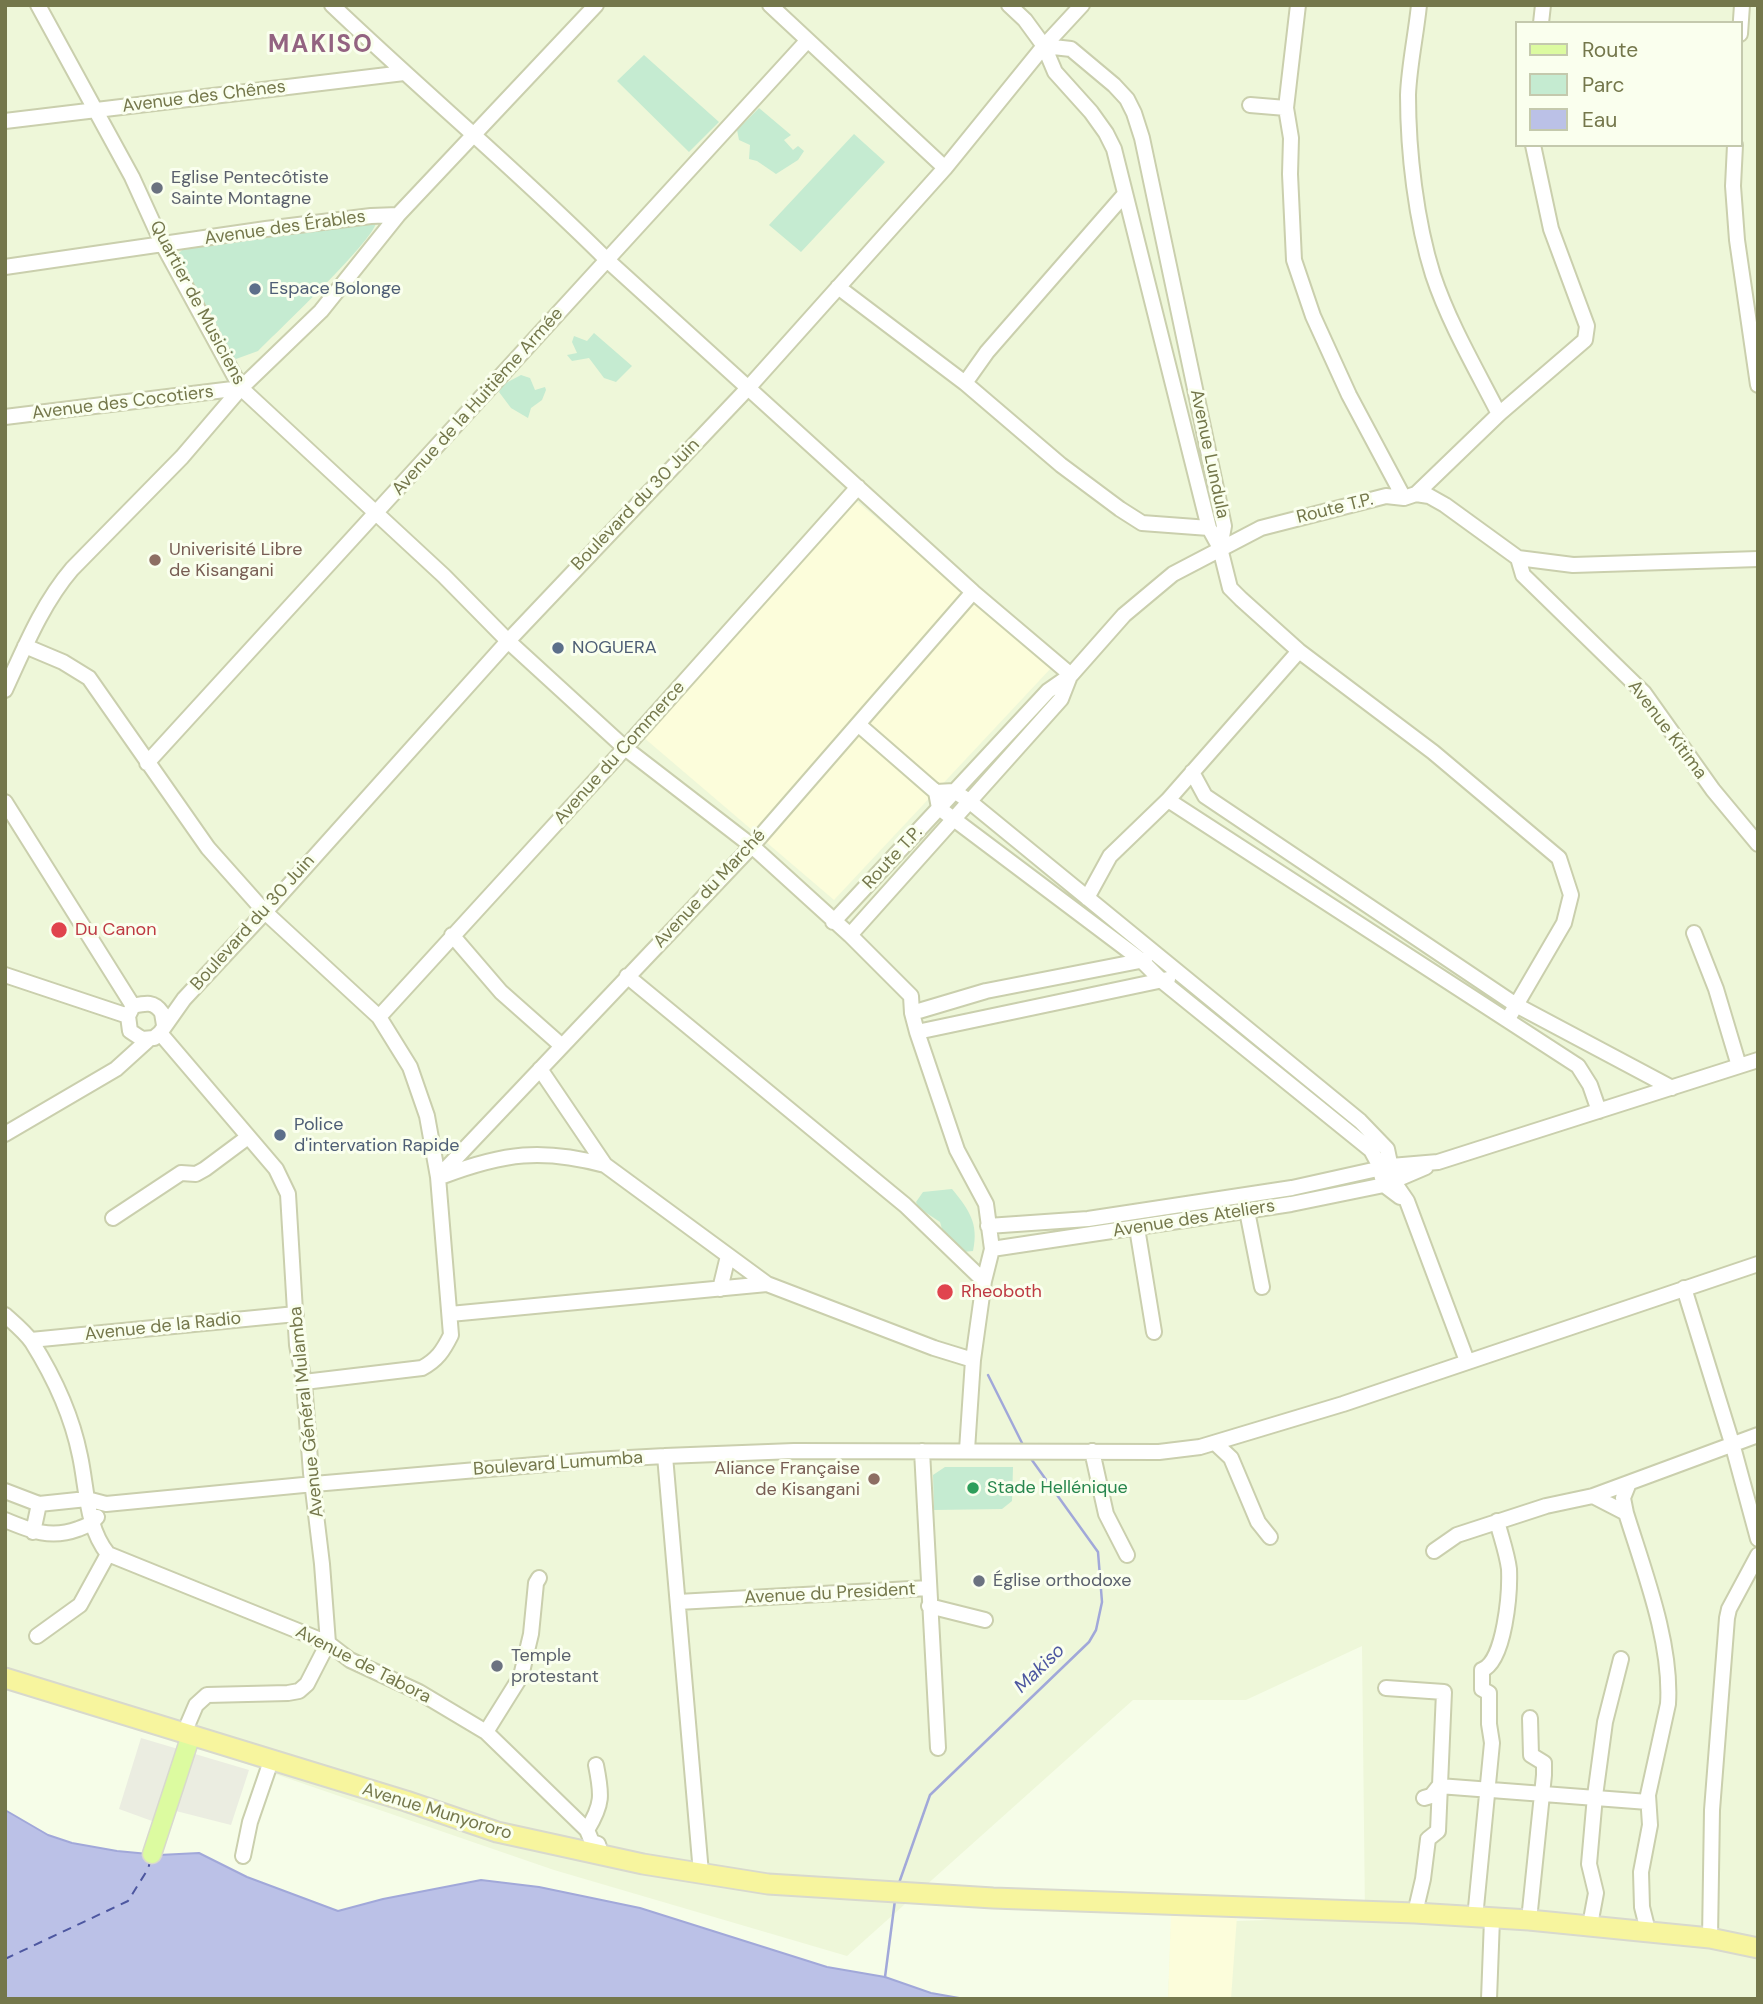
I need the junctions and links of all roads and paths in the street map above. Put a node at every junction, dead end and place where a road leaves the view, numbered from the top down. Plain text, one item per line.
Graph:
1 (38, 5) edge
2 (332, 5) edge
3 (596, 5) edge
4 (770, 5) edge
5 (1009, 5) edge
6 (1082, 5) edge
7 (1297, 5) edge
8 (1419, 5) edge
9 (807, 41) junction
10 (1044, 46) junction
11 (404, 73) junction
12 (1250, 105) dead end
13 (1286, 108) junction
14 (96, 109) junction
15 (5, 121) edge
16 (474, 135) junction
17 (1532, 147) edge
18 (1735, 147) edge
19 (945, 168) junction
20 (1124, 195) junction
21 (398, 215) junction
22 (163, 245) junction
23 (606, 259) junction
24 (5, 267) edge
25 (838, 287) junction
26 (965, 383) junction
27 (1758, 385) edge
28 (749, 387) junction
29 (241, 388) junction
30 (1499, 414) junction
31 (5, 417) edge
32 (858, 486) junction
33 (1410, 496) junction
34 (377, 514) junction
35 (1209, 528) junction
36 (1220, 548) junction
37 (1518, 558) junction
38 (1758, 559) edge
39 (973, 592) junction
40 (508, 641) junction
41 (25, 646) junction
42 (1299, 651) junction
43 (1071, 675) junction
44 (5, 690) edge
45 (859, 725) junction
46 (625, 748) junction
47 (147, 763) junction
48 (1192, 772) junction
49 (954, 791) junction
50 (936, 792) junction
51 (1168, 800) junction
52 (969, 801) junction
53 (5, 803) edge
54 (939, 808) junction
55 (954, 820) junction
56 (1757, 841) edge
57 (1276, 844) junction
58 (752, 846) junction
59 (1260, 859) junction
60 (1087, 898) junction
61 (265, 912) junction
62 (833, 922) junction
63 (1694, 933) dead end
64 (452, 935) junction
65 (850, 936) junction
66 (1160, 958) junction
67 (1141, 960) junction
68 (5, 975) edge
69 (627, 976) junction
70 (1183, 977) junction
71 (1162, 981) junction
72 (184, 999) junction
73 (153, 1004) junction
74 (1516, 1006) junction
75 (912, 1013) junction
76 (379, 1017) junction
77 (130, 1018) junction
78 (1508, 1019) junction
79 (917, 1032) junction
80 (157, 1033) junction
81 (562, 1046) junction
82 (1758, 1060) edge
83 (1739, 1066) junction
84 (116, 1069) junction
85 (540, 1069) junction
86 (1672, 1088) junction
87 (1599, 1111) junction
88 (5, 1134) edge
89 (248, 1137) junction
90 (1438, 1162) junction
91 (605, 1166) junction
92 (1385, 1167) junction
93 (438, 1177) junction
94 (1389, 1183) junction
95 (1247, 1211) junction
96 (113, 1218) dead end
97 (988, 1226) junction
98 (1137, 1228) junction
99 (992, 1249) junction
100 (728, 1256) junction
101 (1758, 1264) edge
102 (984, 1281) junction
103 (767, 1284) junction
104 (1262, 1287) dead end
105 (1684, 1288) junction
106 (720, 1289) junction
107 (296, 1314) junction
108 (450, 1314) junction
109 (5, 1315) edge
110 (1154, 1332) dead end
111 (31, 1340) junction
112 (973, 1360) junction
113 (1467, 1361) junction
114 (304, 1382) junction
115 (1758, 1435) edge
116 (1215, 1443) junction
117 (1732, 1443) junction
118 (967, 1450) junction
119 (922, 1451) junction
120 (1092, 1451) junction
121 (665, 1456) junction
122 (1629, 1483) junction
123 (314, 1484) junction
124 (5, 1491) edge
125 (1592, 1496) junction
126 (87, 1499) junction
127 (38, 1504) junction
128 (106, 1504) junction
129 (1626, 1513) junction
130 (5, 1520) edge
131 (1497, 1521) junction
132 (93, 1523) junction
133 (33, 1532) junction
134 (1269, 1537) dead end
135 (1758, 1539) edge
136 (1434, 1551) dead end
137 (108, 1554) junction
138 (1127, 1555) dead end
139 (1758, 1555) edge
140 (539, 1578) dead end
141 (929, 1588) junction
142 (678, 1602) junction
143 (929, 1606) junction
144 (985, 1620) dead end
145 (37, 1636) dead end
146 (328, 1643) junction
147 (1620, 1659) dead end
148 (5, 1678) edge
149 (1386, 1688) dead end
150 (1530, 1717) dead end
151 (486, 1732) junction
152 (187, 1734) junction
153 (938, 1748) dead end
154 (271, 1761) junction
155 (596, 1765) dead end
156 (1439, 1786) junction
157 (1486, 1790) junction
158 (1541, 1795) junction
159 (1595, 1796) junction
160 (1424, 1798) dead end
161 (1648, 1802) junction
162 (587, 1830) junction
163 (152, 1854) dead end
164 (243, 1856) dead end
165 (602, 1856) junction
166 (701, 1872) junction
167 (1415, 1913) junction
168 (1483, 1919) junction
169 (1529, 1920) junction
170 (1590, 1925) junction
171 (1648, 1931) junction
172 (1710, 1938) junction
173 (1758, 1948) edge
174 (1489, 1999) edge

1 - 14 street, Quartier de Musiciens
2 - 11 street
3 - 16 street
4 - 9 street
5 - 10 street, Avenue Lundula
6 - 10 street, Boulevard du 30 Juin
7 - 13 street
8 - 30 street
9 - 19 street
9 - 23 street, Avenue de la Huitième Armée
10 - 19 street, Boulevard du 30 Juin
10 - 20 street, Avenue Lundula
10 - 36 street, Avenue Lundula
11 - 14 street, Avenue des Chênes
11 - 16 street
12 - 13 street
13 - 33 street
14 - 15 street, Avenue des Chênes
14 - 22 street, Quartier de Musiciens
16 - 21 street
16 - 23 street
17 - 30 street
18 - 27 street
19 - 25 street, Boulevard du 30 Juin
20 - 26 street
20 - 35 street, Avenue Lundula
21 - 22 street, Avenue des Érables
21 - 29 street
22 - 24 street, Avenue des Érables
22 - 29 street, Quartier de Musiciens
23 - 28 street
23 - 34 street, Avenue de la Huitième Armée
25 - 26 street
25 - 28 street, Boulevard du 30 Juin
26 - 35 street
28 - 32 street
28 - 40 street, Boulevard du 30 Juin
29 - 31 street, Avenue des Cocotiers
29 - 34 street, Quartier de Musiciens
29 - 41 street
30 - 33 street
32 - 39 street
32 - 46 street, Avenue du Commerce
33 - 36 street, Route T.P.
33 - 37 street, Route T.P.
34 - 40 street, Quartier de Musiciens
34 - 47 street, Avenue de la Huitième Armée
35 - 36 street, Avenue Lundula
36 - 42 street
36 - 43 street, Route T.P.
37 - 38 street, Route T.P.
37 - 56 street, Avenue Kitima
39 - 43 street
39 - 45 street, Avenue du Marché
40 - 46 street, Quartier de Musiciens
40 - 61 street, Boulevard du 30 Juin
41 - 44 street
41 - 47 street
42 - 48 street
42 - 74 street
43 - 49 street, Route T.P.
43 - 52 street, Route T.P.
45 - 50 street
45 - 58 street, Avenue du Marché
46 - 58 street, Quartier de Musiciens
46 - 64 street, Avenue du Commerce
47 - 61 street
48 - 51 street
48 - 57 street
49 - 50 street
49 - 52 street
49 - 54 street, Route T.P.
50 - 54 street
51 - 59 street
51 - 60 street
52 - 55 street, Route T.P.
52 - 60 street
53 - 77 street
54 - 55 street
54 - 62 street, Route T.P.
55 - 65 street, Route T.P.
55 - 67 street
57 - 59 street
57 - 74 street
58 - 62 street, Quartier de Musiciens
58 - 69 street, Avenue du Marché
59 - 78 street
60 - 66 street
61 - 72 street, Boulevard du 30 Juin
61 - 76 street
62 - 65 street, Quartier de Musiciens
63 - 83 street
64 - 76 street, Avenue du Commerce
64 - 81 street
65 - 75 street, Quartier de Musiciens
66 - 67 street
66 - 70 street
67 - 71 street
67 - 75 street
68 - 77 street
69 - 81 street, Avenue du Marché
69 - 102 street
70 - 71 street
70 - 92 street
71 - 79 street
71 - 92 street
72 - 73 street
72 - 80 street, Boulevard du 30 Juin
73 - 77 street
73 - 80 street
74 - 78 street
74 - 86 street
75 - 79 street, Quartier de Musiciens
76 - 93 street
77 - 80 street
77 - 84 street
78 - 87 street
79 - 97 street, Quartier de Musiciens
80 - 84 street, Boulevard du 30 Juin
80 - 89 street, Avenue Général Mulamba
81 - 85 street, Avenue du Marché
82 - 83 street
83 - 86 street
84 - 88 street
85 - 91 street
85 - 93 street, Avenue du Marché
86 - 87 street
87 - 90 street
89 - 96 street
89 - 107 street, Avenue Général Mulamba
90 - 92 street
90 - 94 street, Avenue des Ateliers
91 - 93 street
91 - 100 street
92 - 94 street
92 - 97 street
93 - 108 street
94 - 95 street, Avenue des Ateliers
94 - 113 street
95 - 98 street, Avenue des Ateliers
95 - 104 street
97 - 99 street, Quartier de Musiciens
98 - 99 street, Avenue des Ateliers
98 - 110 street
99 - 102 street
100 - 103 street
100 - 106 street
101 - 105 street, Boulevard Lumumba
102 - 112 street
103 - 106 street
103 - 112 street
105 - 113 street, Boulevard Lumumba
105 - 117 street
106 - 108 street
107 - 111 street, Avenue de la Radio
107 - 114 street, Avenue Général Mulamba
108 - 114 street
109 - 111 street
111 - 126 street
112 - 118 street
113 - 116 street, Boulevard Lumumba
114 - 123 street, Avenue Général Mulamba
115 - 117 street
116 - 120 street, Boulevard Lumumba
116 - 134 street
117 - 122 street
117 - 135 street
118 - 119 street, Boulevard Lumumba
118 - 120 street, Boulevard Lumumba
119 - 121 street, Boulevard Lumumba
119 - 141 street, Avenue du President
120 - 138 street
121 - 123 street, Boulevard Lumumba
121 - 142 street
122 - 125 street
122 - 129 street
123 - 128 street, Boulevard Lumumba
123 - 146 street, Avenue Général Mulamba
124 - 127 street, Boulevard Lumumba
125 - 129 street
125 - 131 street
126 - 127 street, Boulevard Lumumba
126 - 128 street, Boulevard Lumumba
126 - 132 street
127 - 133 street
128 - 132 street
129 - 161 street
130 - 133 street
131 - 136 street
131 - 157 street
132 - 133 street
132 - 137 street
137 - 145 street
137 - 146 street, Avenue de Tabora
139 - 172 street
140 - 151 street
141 - 142 street, Avenue du President
141 - 143 street
142 - 166 street
143 - 144 street
143 - 153 street
146 - 151 street, Avenue de Tabora
146 - 152 street
147 - 159 street
148 - 152 highway, Avenue Munyororo
149 - 156 street
150 - 158 street
151 - 162 street, Avenue de Tabora
152 - 154 highway, Avenue Munyororo
152 - 163 main road
154 - 164 street
154 - 165 highway, Avenue Munyororo
155 - 162 street
156 - 157 street
156 - 160 street
156 - 167 street
157 - 158 street
157 - 168 street
158 - 159 street
158 - 169 street
159 - 161 street
159 - 170 street
161 - 171 street
162 - 165 street, Avenue de Tabora
165 - 166 highway, Avenue Munyororo
166 - 167 highway, Avenue Munyororo
167 - 168 highway, Avenue Munyororo
168 - 169 highway, Avenue Munyororo
168 - 174 street
169 - 170 highway, Avenue Munyororo
170 - 171 highway, Avenue Munyororo
171 - 172 highway, Avenue Munyororo
172 - 173 highway, Avenue Munyororo

